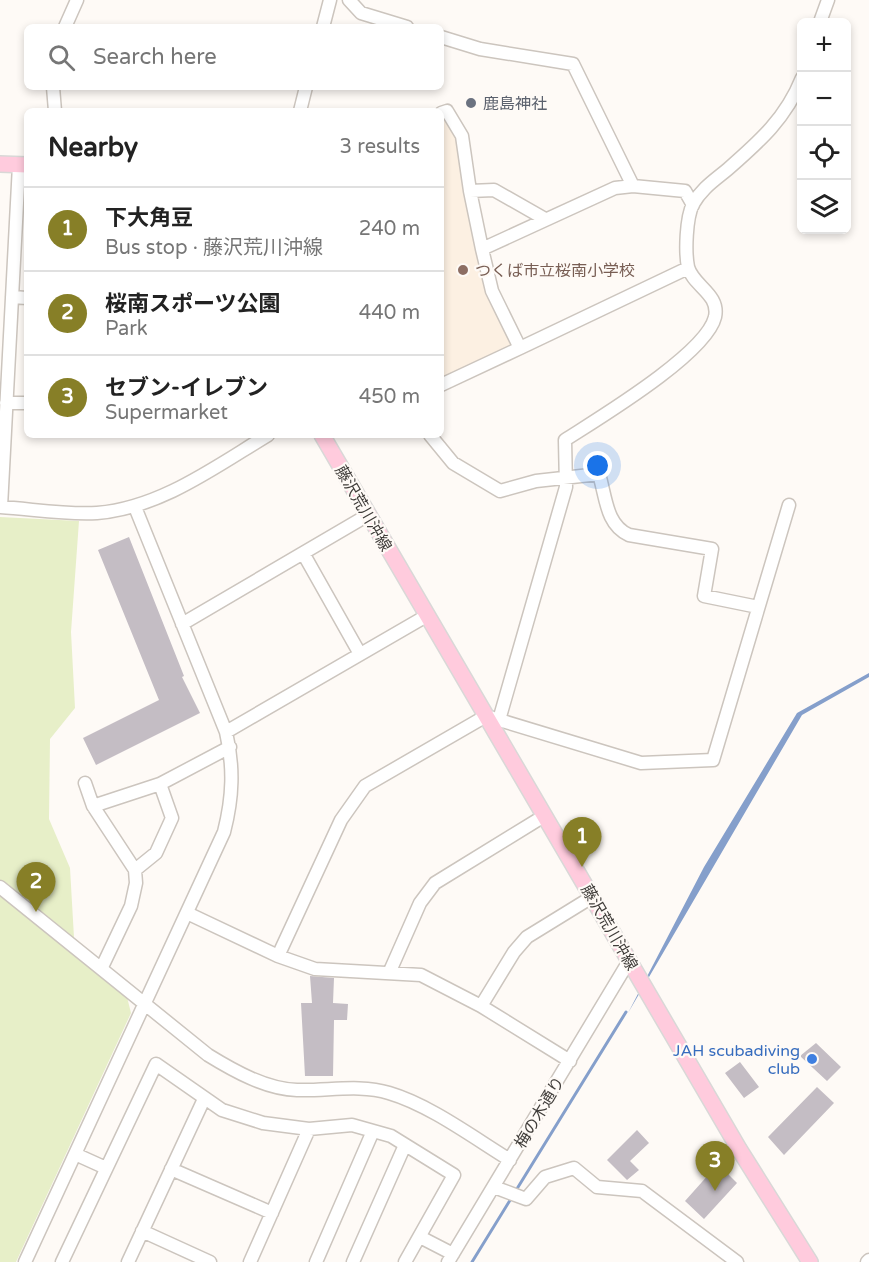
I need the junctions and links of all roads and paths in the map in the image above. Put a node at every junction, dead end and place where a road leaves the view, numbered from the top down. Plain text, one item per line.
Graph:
1 (77, 0) edge
2 (330, 0) edge
3 (349, 0) edge
4 (828, 0) edge
5 (821, 18) edge
6 (66, 24) edge
7 (323, 24) edge
8 (397, 24) edge
9 (444, 38) edge
10 (797, 87) edge
11 (53, 90) edge
12 (305, 90) edge
13 (56, 108) edge
14 (301, 108) edge
15 (444, 112) edge
16 (0, 164) edge
17 (23, 165) edge
18 (633, 186) junction
19 (470, 191) junction
20 (693, 205) junction
21 (545, 219) junction
22 (482, 249) junction
23 (688, 268) junction
24 (12, 297) junction
25 (24, 298) edge
26 (520, 348) junction
27 (444, 384) edge
28 (6, 403) junction
29 (24, 403) edge
30 (263, 438) edge
31 (326, 438) edge
32 (432, 438) edge
33 (566, 479) junction
34 (789, 505) dead end
35 (0, 507) edge
36 (135, 507) junction
37 (368, 515) junction
38 (303, 553) junction
39 (758, 608) junction
40 (428, 615) junction
41 (182, 624) junction
42 (360, 654) junction
43 (492, 718) junction
44 (226, 732) junction
45 (230, 747) junction
46 (85, 783) dead end
47 (160, 784) junction
48 (93, 806) junction
49 (544, 816) junction
50 (135, 870) junction
51 (0, 887) edge
52 (592, 897) junction
53 (187, 913) junction
54 (278, 956) junction
55 (629, 961) junction
56 (102, 967) junction
57 (390, 971) junction
58 (145, 1002) junction
59 (481, 1006) junction
60 (570, 1061) junction
61 (204, 1099) junction
62 (309, 1129) junction
63 (373, 1131) junction
64 (405, 1145) junction
65 (75, 1154) junction
66 (510, 1160) junction
67 (106, 1168) junction
68 (171, 1169) junction
69 (494, 1187) junction
70 (272, 1213) junction
71 (142, 1231) junction
72 (420, 1237) junction
73 (451, 1258) edge
74 (25, 1262) edge
75 (62, 1262) edge
76 (128, 1262) edge
77 (210, 1262) edge
78 (250, 1262) edge
79 (316, 1262) edge
80 (353, 1262) edge
81 (405, 1262) edge
82 (736, 1262) edge
83 (810, 1262) edge

1 - 6 street
2 - 7 street
3 - 8 street
4 - 5 street
9 - 18 street
10 - 20 street
11 - 13 street
12 - 14 street
15 - 19 street
16 - 17 main road
17 - 24 street
18 - 20 street
18 - 21 street
19 - 21 street
19 - 22 street
20 - 23 street
21 - 22 street
22 - 26 street
23 - 26 street
23 - 33 street
24 - 25 street
24 - 28 street
26 - 27 street
28 - 29 street
28 - 35 street
30 - 36 street
31 - 37 main road, 藤沢荒川沖線
32 - 33 street
33 - 39 street
33 - 43 street
34 - 39 street
35 - 36 street
36 - 41 street
37 - 38 street
37 - 40 main road, 藤沢荒川沖線
38 - 41 street
38 - 42 street
39 - 43 street
40 - 42 street
40 - 43 main road, 藤沢荒川沖線
41 - 44 street
42 - 44 street
43 - 49 main road, 藤沢荒川沖線
43 - 54 street
44 - 45 street
45 - 47 street
45 - 53 street
46 - 48 street
47 - 48 street
47 - 50 street
48 - 50 street
49 - 52 main road, 藤沢荒川沖線
49 - 57 street
50 - 56 street
51 - 56 street
52 - 55 main road, 藤沢荒川沖線
52 - 59 street
53 - 54 street
53 - 58 street
54 - 57 street
55 - 60 street, 梅の木通り
55 - 83 main road, 藤沢荒川沖線
56 - 58 street
57 - 59 street
58 - 65 street
58 - 66 street
59 - 60 street
60 - 66 street, 梅の木通り
61 - 62 street
61 - 67 street
61 - 68 street
62 - 63 street
62 - 70 street
63 - 64 street
63 - 79 street
64 - 72 street
64 - 80 street
65 - 67 street
65 - 74 street
66 - 69 street, 梅の木通り
67 - 75 street
68 - 70 street
68 - 71 street
69 - 73 street, 梅の木通り
69 - 82 street
70 - 78 street
71 - 76 street
71 - 77 street
72 - 73 street
72 - 81 street

